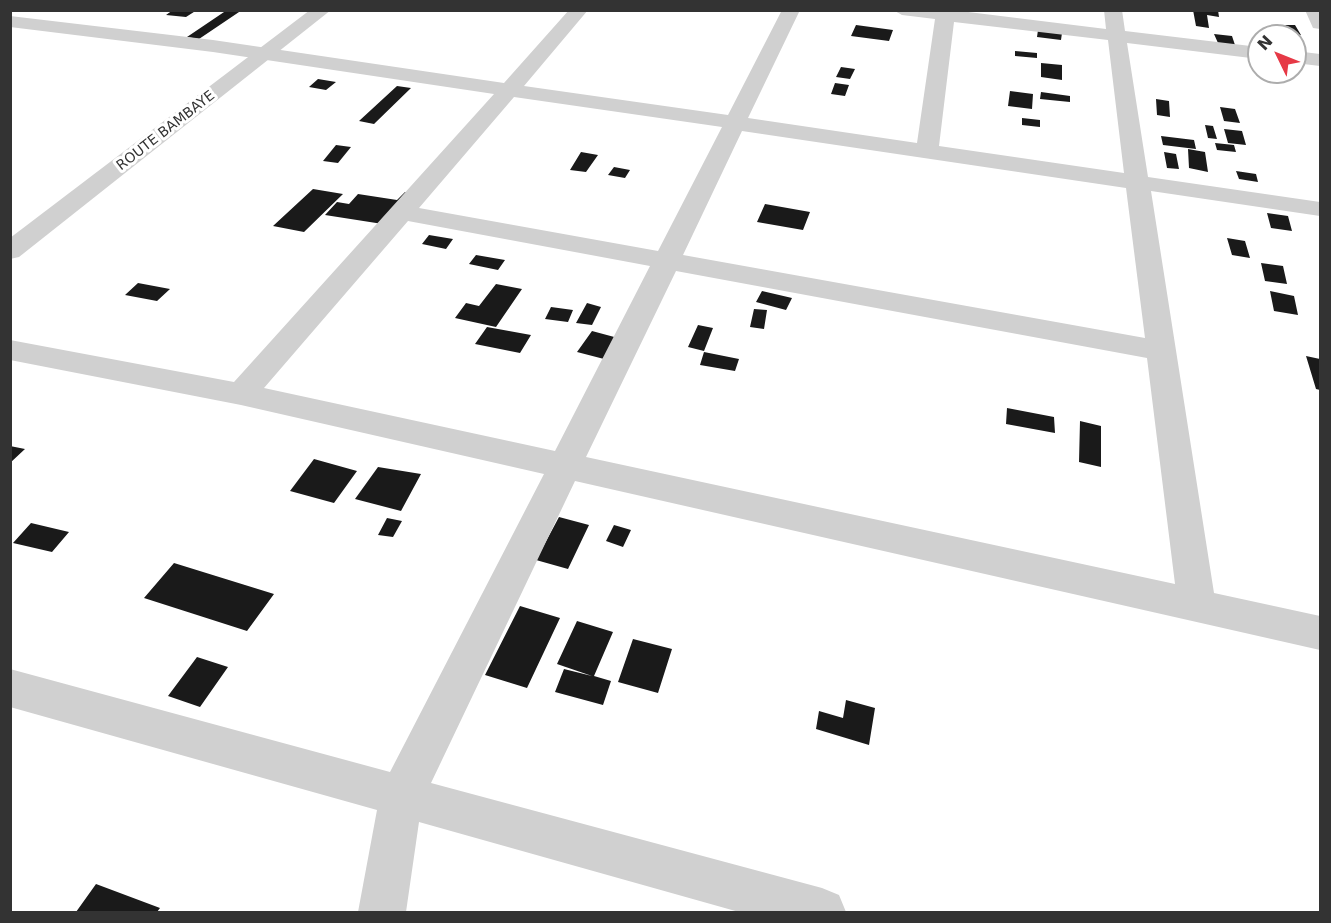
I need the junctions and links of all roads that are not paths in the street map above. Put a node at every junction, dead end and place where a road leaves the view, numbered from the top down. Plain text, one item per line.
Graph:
1 (322, 10) edge
2 (579, 10) edge
3 (791, 10) edge
4 (902, 10) edge
5 (1314, 10) edge
6 (945, 16) junction
7 (21, 22) edge
8 (1115, 23) edge
9 (1320, 24) edge
10 (10, 35) edge
11 (1247, 50) edge
12 (265, 55) junction
13 (510, 89) junction
14 (736, 122) junction
15 (927, 151) junction
16 (1137, 182) junction
17 (1320, 209) edge
18 (401, 212) junction
19 (10, 251) edge
20 (667, 261) junction
21 (10, 350) edge
22 (1161, 351) junction
23 (241, 394) junction
24 (565, 466) junction
25 (1197, 606) junction
26 (1320, 633) edge
27 (10, 688) edge
28 (401, 796) junction
29 (382, 912) edge
30 (822, 912) edge

1 - 12 street, ROUTE BAMBAYE
2 - 13 street
3 - 14 street
4 - 6 street
5 - 9 street
6 - 8 street
6 - 15 street
7 - 10 street
7 - 12 street
8 - 11 street
8 - 16 street
12 - 13 street
12 - 19 street, ROUTE BAMBAYE
13 - 14 street
13 - 18 street
14 - 15 street
14 - 20 street
15 - 16 street
16 - 17 street
16 - 22 street
18 - 20 street
18 - 23 street
20 - 22 street
20 - 24 street
21 - 23 street
22 - 25 street
23 - 24 street
24 - 25 street
24 - 28 street
25 - 26 street
27 - 28 street
28 - 29 street
28 - 30 street

